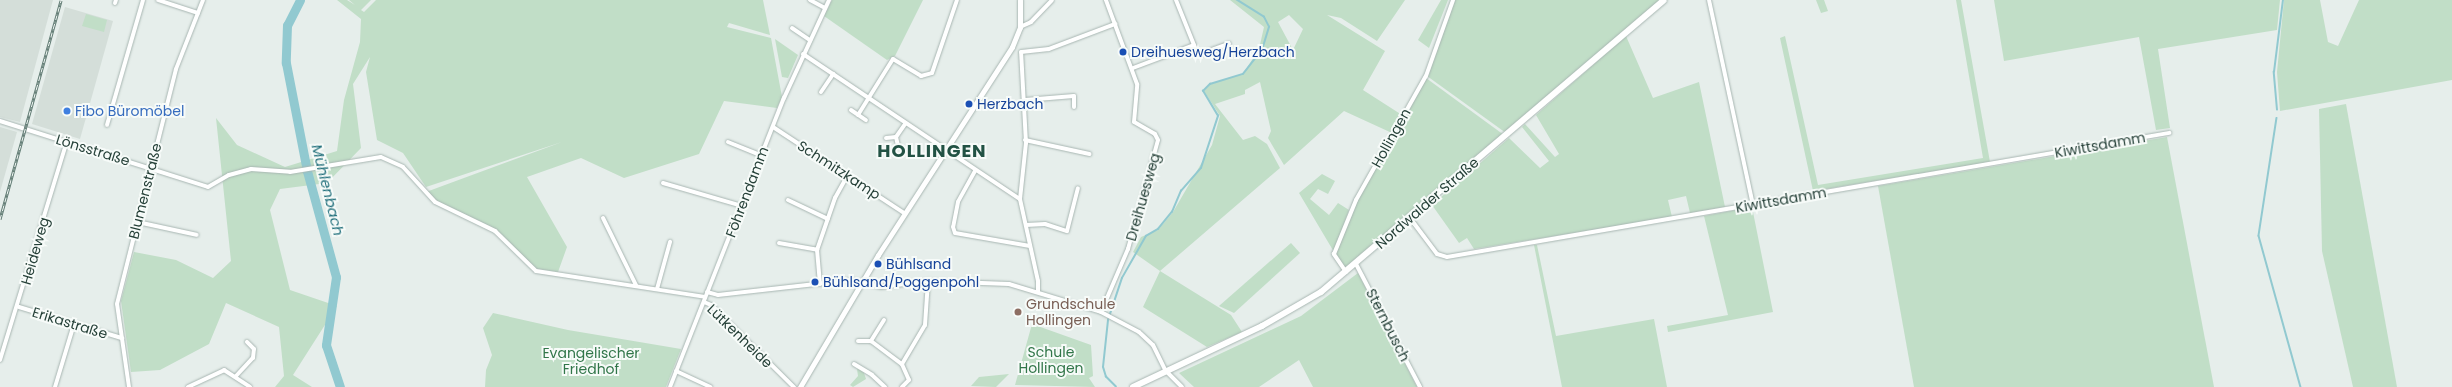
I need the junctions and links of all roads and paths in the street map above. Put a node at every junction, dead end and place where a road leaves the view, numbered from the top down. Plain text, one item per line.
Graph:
1 (144, 0) edge
2 (158, 0) edge
3 (203, 0) edge
4 (810, 0) edge
5 (829, 0) edge
6 (956, 0) edge
7 (1020, 0) edge
8 (1052, 0) edge
9 (1106, 0) edge
10 (1176, 0) edge
11 (1453, 0) edge
12 (1664, 0) edge
13 (1709, 0) edge
14 (825, 8) junction
15 (198, 13) junction
16 (1115, 24) junction
17 (1020, 26) junction
18 (792, 28) dead end
19 (810, 40) junction
20 (1229, 44) dead end
21 (1194, 45) junction
22 (803, 54) junction
23 (1132, 68) junction
24 (833, 74) junction
25 (821, 92) dead end
26 (869, 99) junction
27 (1025, 100) junction
28 (1074, 107) dead end
29 (851, 110) dead end
30 (858, 115) junction
31 (866, 120) dead end
32 (0, 121) edge
33 (905, 124) junction
34 (107, 125) dead end
35 (773, 127) junction
36 (2169, 133) dead end
37 (896, 137) junction
38 (886, 138) dead end
39 (1026, 140) junction
40 (68, 142) junction
41 (728, 142) dead end
42 (898, 146) dead end
43 (945, 151) junction
44 (1089, 154) dead end
45 (762, 156) junction
46 (150, 168) junction
47 (975, 171) junction
48 (847, 176) junction
49 (663, 183) dead end
50 (1078, 188) dead end
51 (788, 200) dead end
52 (1020, 200) junction
53 (1753, 205) junction
54 (742, 206) junction
55 (904, 213) junction
56 (603, 218) dead end
57 (1410, 218) junction
58 (828, 219) junction
59 (137, 222) junction
60 (1026, 225) junction
61 (197, 235) dead end
62 (670, 242) dead end
63 (778, 243) dead end
64 (1030, 246) junction
65 (817, 250) junction
66 (1356, 264) junction
67 (1346, 272) junction
68 (928, 281) junction
69 (861, 283) junction
70 (820, 284) junction
71 (636, 285) junction
72 (656, 289) junction
73 (707, 292) junction
74 (1038, 292) junction
75 (704, 299) junction
76 (19, 307) junction
77 (1101, 312) junction
78 (884, 320) dead end
79 (74, 324) junction
80 (122, 338) junction
81 (858, 341) dead end
82 (871, 341) junction
83 (247, 342) dead end
84 (0, 360) edge
85 (854, 364) dead end
86 (902, 364) junction
87 (1165, 370) junction
88 (676, 371) junction
89 (236, 376) junction
90 (55, 387) edge
91 (129, 387) edge
92 (188, 387) edge
93 (250, 387) edge
94 (670, 387) edge
95 (710, 387) edge
96 (794, 387) edge
97 (800, 387) edge
98 (885, 387) edge
99 (902, 387) edge
100 (1133, 387) edge
101 (1182, 387) edge
102 (1420, 387) edge

1 - 34 street
2 - 15 street
3 - 15 street, Blumenstraße
4 - 14 street
5 - 14 street, Föhrendamm
6 - 26 street
7 - 17 street
8 - 17 street
9 - 16 street, Dreihuesweg
10 - 21 street
11 - 67 street, Hollingen
12 - 57 main road, Nordwalder Straße
13 - 53 street
14 - 19 street, Föhrendamm
15 - 46 street, Blumenstraße
16 - 23 street, Dreihuesweg
16 - 27 street
17 - 43 street
18 - 19 street
19 - 22 street, Föhrendamm
20 - 21 street
21 - 23 street
22 - 24 street
22 - 35 street, Föhrendamm
23 - 77 street, Dreihuesweg
24 - 25 street
24 - 26 street
26 - 30 street
26 - 33 street
27 - 28 street
27 - 39 street
29 - 30 street
30 - 31 street
32 - 40 street, Lönsstraße
33 - 37 street
33 - 43 street
35 - 45 street, Föhrendamm
35 - 48 street, Schmitzkamp
36 - 53 street, Kiwittsdamm
37 - 38 street
37 - 42 street
39 - 44 street
39 - 52 street
40 - 46 street, Lönsstraße
40 - 76 street, Heideweg
41 - 45 street
43 - 47 street
43 - 55 street
45 - 54 street, Föhrendamm
46 - 59 street, Blumenstraße
46 - 71 street, Lönsstraße
47 - 52 street
47 - 64 street
48 - 55 street, Schmitzkamp
48 - 58 street
49 - 54 street
50 - 60 street
51 - 58 street
52 - 60 street
53 - 57 street, Kiwittsdamm
54 - 73 street, Föhrendamm
55 - 69 street
56 - 71 street
57 - 66 main road, Nordwalder Straße
58 - 65 street
59 - 61 street
59 - 80 street, Blumenstraße
60 - 64 street
62 - 72 street
63 - 65 street
64 - 74 street
65 - 70 street
66 - 67 main road, Nordwalder Straße
66 - 102 street, Sternbusch
67 - 87 main road, Nordwalder Straße
68 - 69 street
68 - 74 street
68 - 86 street
69 - 70 street
69 - 97 street
70 - 73 street
71 - 72 street
72 - 75 street
73 - 75 street, Föhrendamm
74 - 77 street
75 - 88 street, Föhrendamm
75 - 96 street, Lütkenheide
76 - 79 street, Erikastraße
76 - 84 street, Heideweg
77 - 87 street
78 - 82 street
79 - 80 street, Erikastraße
79 - 90 street
80 - 91 street, Blumenstraße
81 - 82 street
82 - 86 street
83 - 89 street
85 - 98 street
86 - 99 street
87 - 100 main road, Nordwalder Straße
87 - 101 street
88 - 94 street, Föhrendamm
88 - 95 street
89 - 92 street
89 - 93 street

